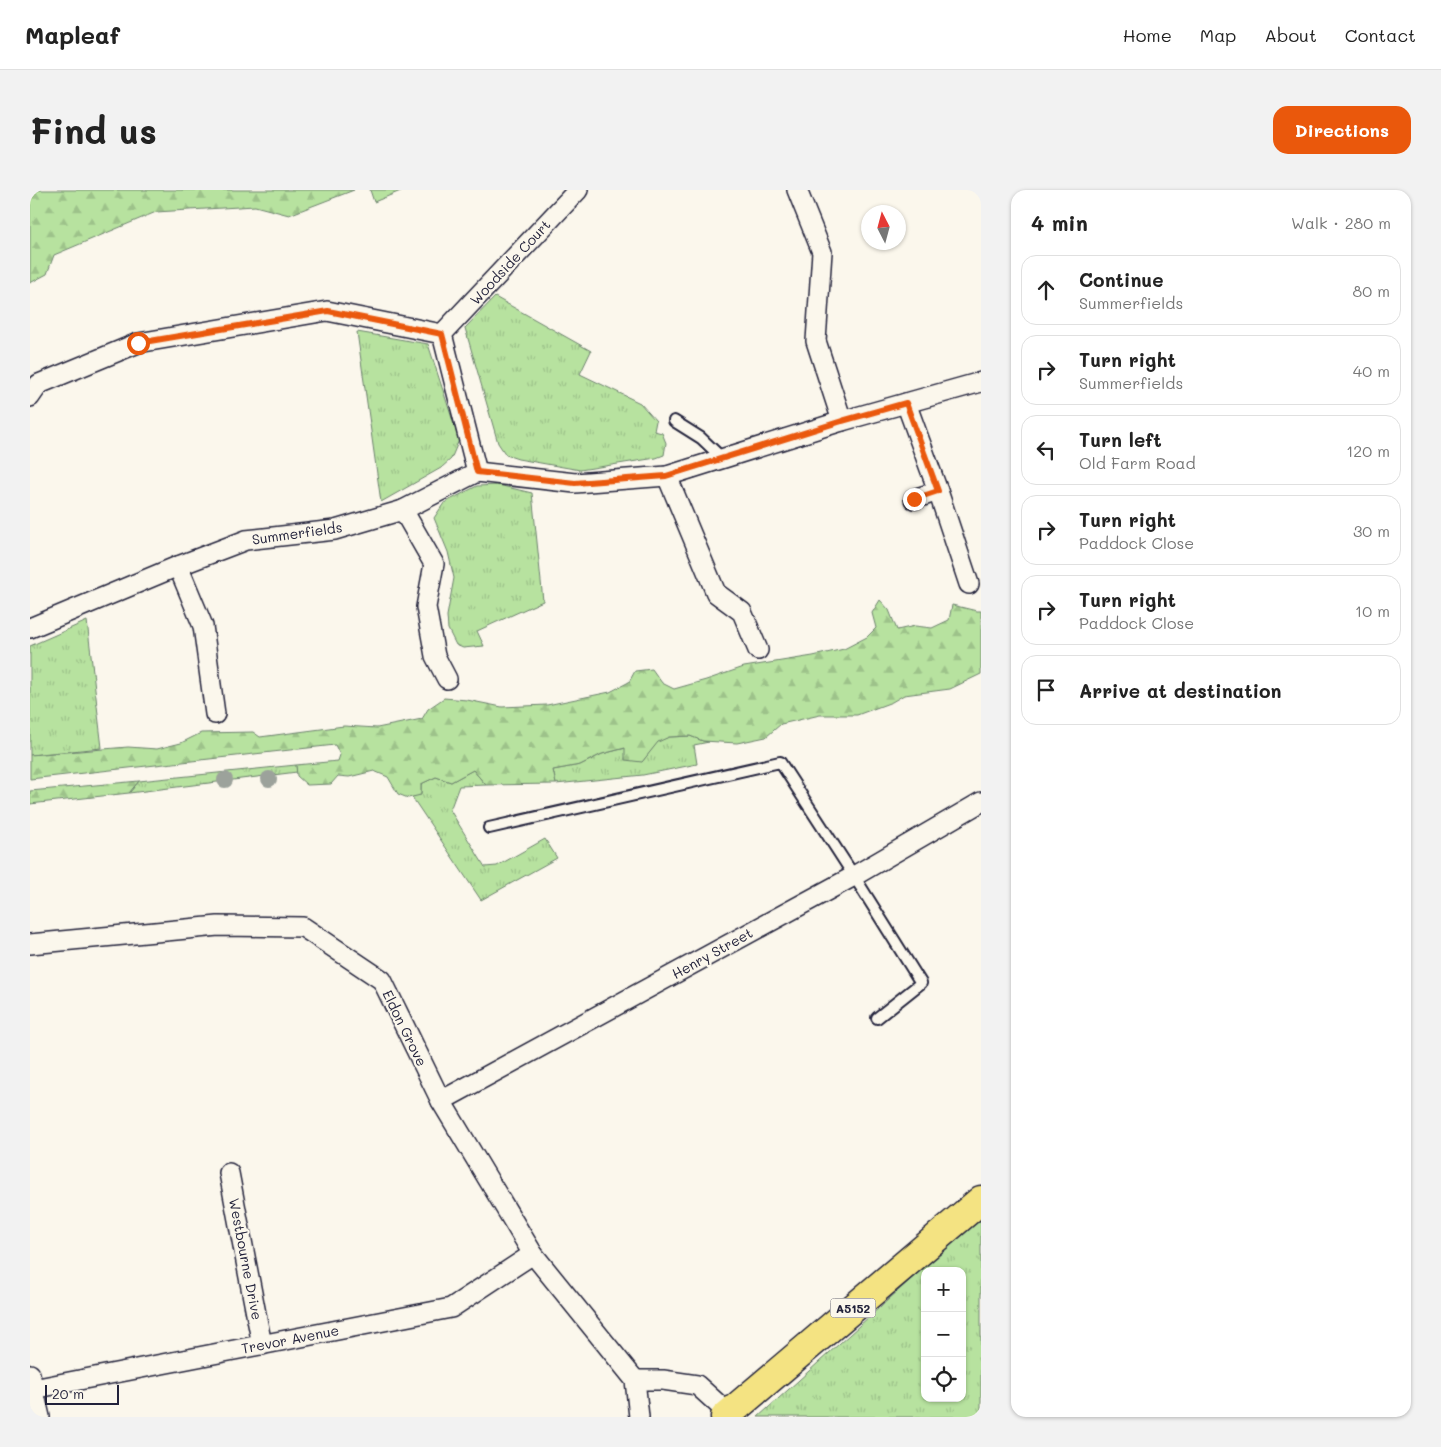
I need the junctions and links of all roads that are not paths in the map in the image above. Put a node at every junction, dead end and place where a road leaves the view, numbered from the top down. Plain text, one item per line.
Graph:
1 (578, 190) edge
2 (797, 190) edge
3 (442, 334) junction
4 (981, 382) edge
5 (30, 397) edge
6 (906, 403) junction
7 (674, 421) dead end
8 (842, 421) junction
9 (723, 459) junction
10 (477, 472) junction
11 (666, 476) junction
12 (938, 491) junction
13 (914, 499) dead end
14 (403, 510) junction
15 (178, 566) junction
16 (969, 584) dead end
17 (30, 628) edge
18 (758, 650) dead end
19 (447, 679) dead end
20 (215, 714) dead end
21 (981, 802) edge
22 (489, 828) dead end
23 (854, 876) junction
24 (30, 944) edge
25 (877, 1018) dead end
26 (441, 1101) junction
27 (229, 1173) dead end
28 (981, 1200) edge
29 (533, 1254) junction
30 (262, 1345) junction
31 (635, 1380) junction
32 (32, 1382) edge
33 (727, 1415) edge
34 (40, 1417) edge
35 (639, 1417) edge

1 - 3 street, Woodside Court
2 - 8 street
3 - 5 street
3 - 10 street
4 - 6 street
6 - 8 street
6 - 12 street
7 - 9 lane
8 - 9 street
9 - 11 street
10 - 11 street
10 - 14 street, Summerfields
11 - 18 street
12 - 13 street
12 - 16 street
14 - 15 street, Summerfields
14 - 19 street
15 - 17 street, Summerfields
15 - 20 street
21 - 23 street, Henry Street
22 - 23 lane
23 - 25 lane
23 - 26 street, Henry Street
24 - 26 street, Eldon Grove
26 - 29 street, Eldon Grove
27 - 30 street, Westbourne Drive
28 - 33 main road, A5152
29 - 30 street, Trevor Avenue
29 - 31 street, Eldon Grove
30 - 32 street, Trevor Avenue
31 - 33 street
31 - 35 street
32 - 34 street

